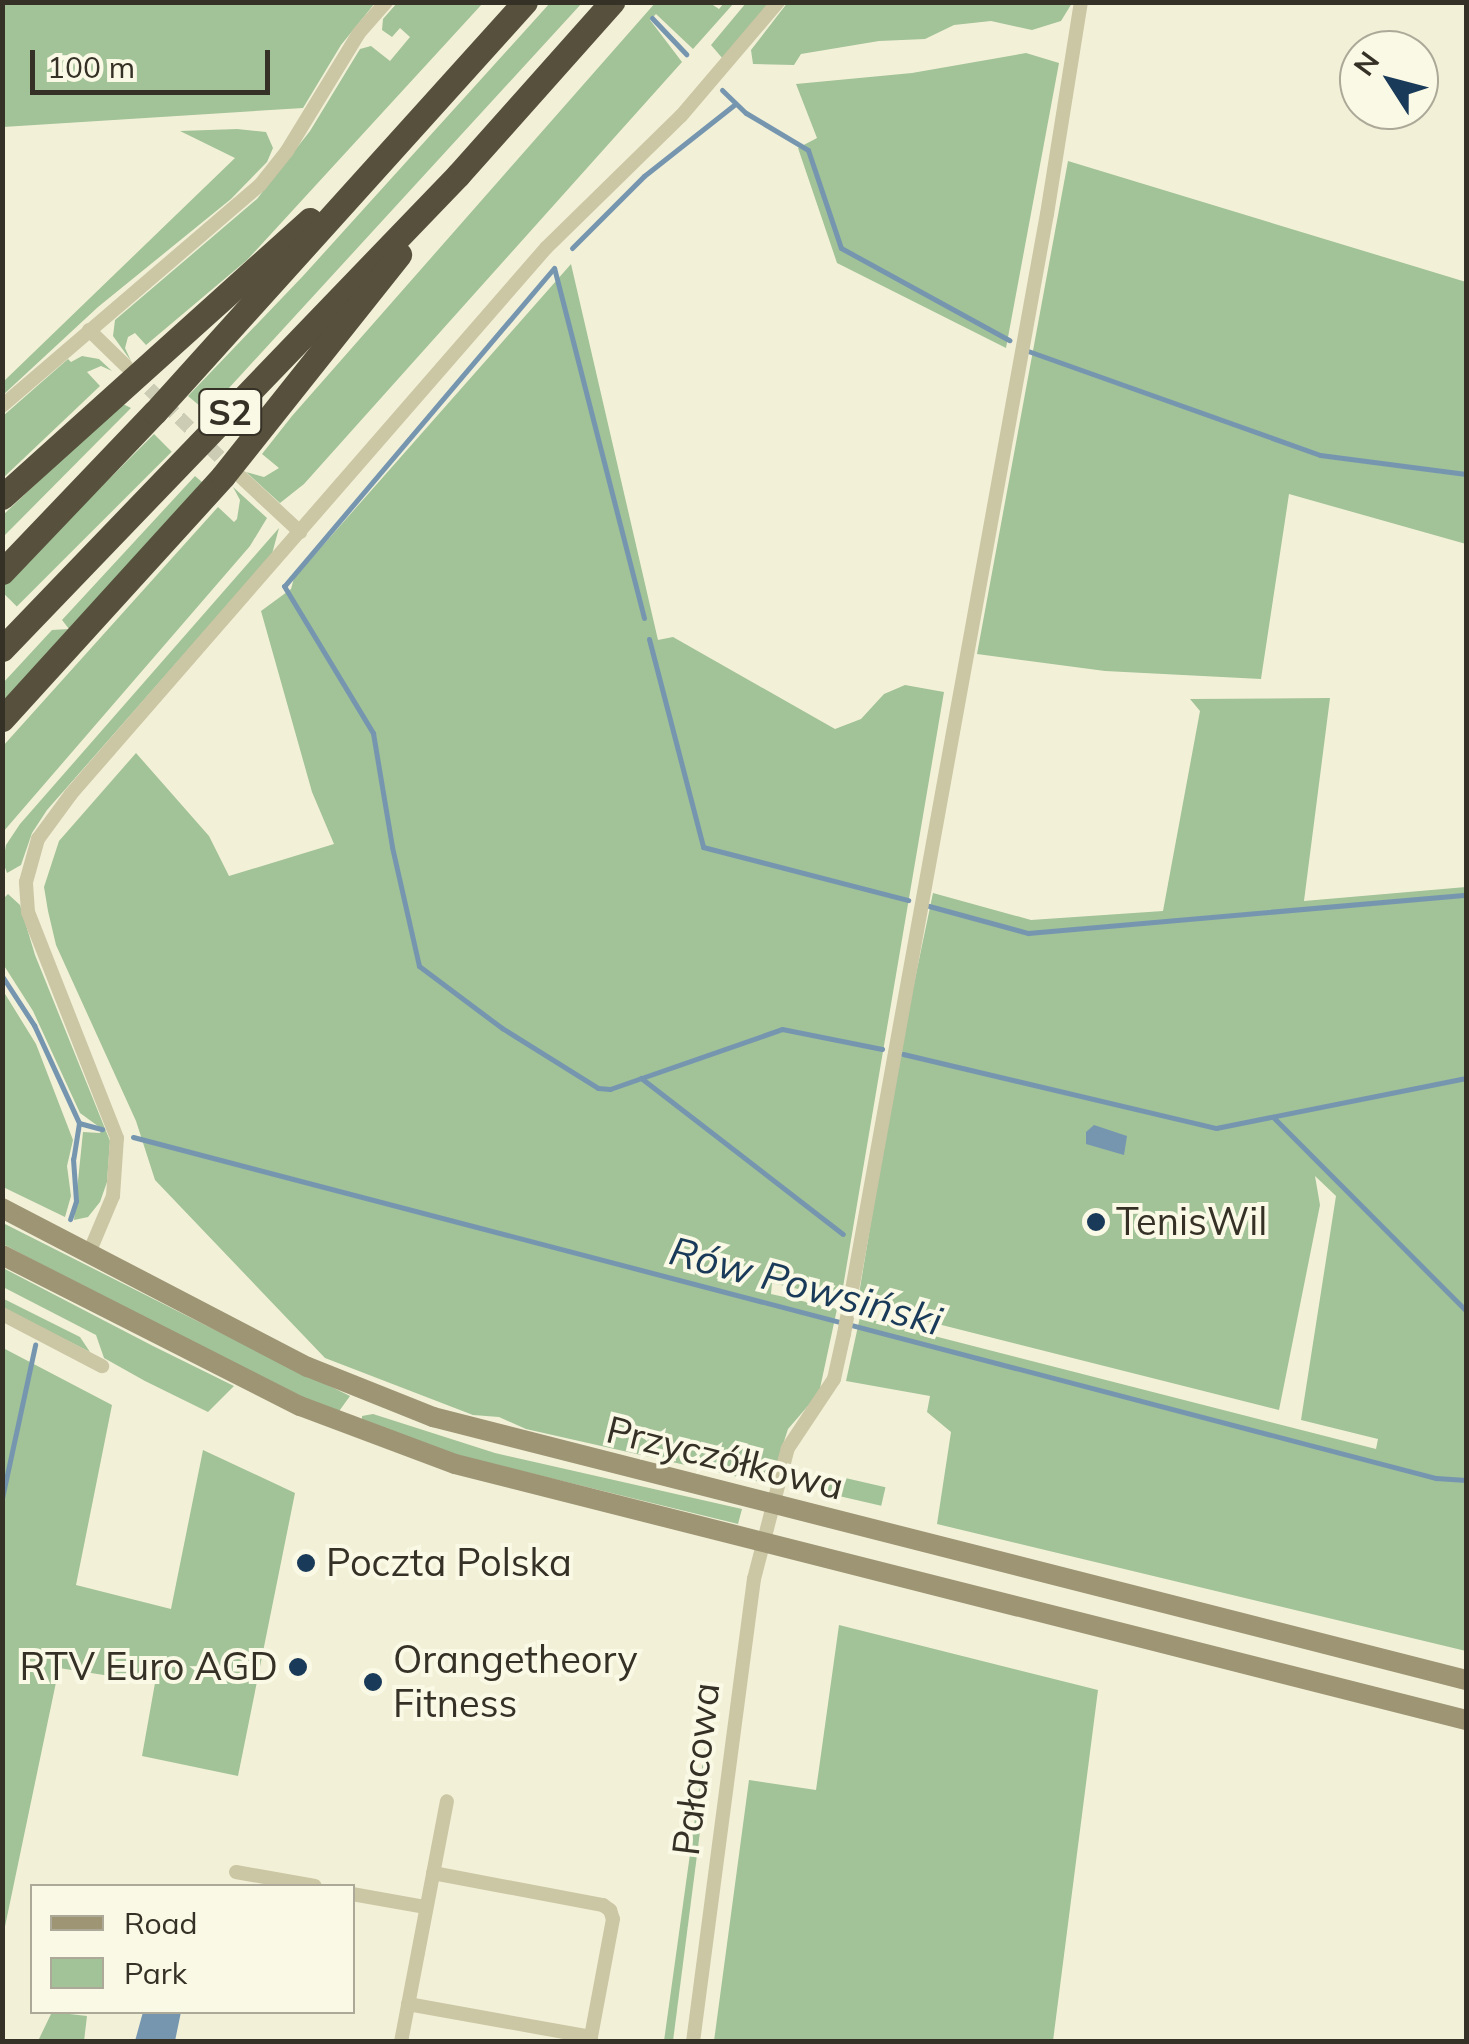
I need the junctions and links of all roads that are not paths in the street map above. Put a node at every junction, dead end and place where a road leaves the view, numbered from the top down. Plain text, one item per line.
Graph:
1 (386, 2) edge
2 (525, 2) edge
3 (612, 2) edge
4 (778, 2) edge
5 (1080, 2) edge
6 (398, 145) junction
7 (458, 174) junction
8 (88, 330) junction
9 (126, 366) tunnel mouth
10 (2, 406) edge
11 (241, 478) tunnel mouth
12 (2, 497) edge
13 (300, 532) junction
14 (2, 572) edge
15 (2, 649) edge
16 (2, 719) edge
17 (2, 1208) edge
18 (89, 1253) junction
19 (2, 1255) edge
20 (4, 1318) edge
21 (102, 1366) dead end
22 (392, 1403) junction
23 (347, 1426) junction
24 (771, 1506) junction
25 (762, 1543) junction
26 (1466, 1680) edge
27 (1466, 1710) edge
28 (1445, 1714) junction
29 (1466, 1720) edge
30 (447, 1802) dead end
31 (236, 1872) dead end
32 (433, 1873) junction
33 (304, 1884) edge
34 (355, 1895) edge
35 (426, 1908) junction
36 (408, 2004) junction
37 (590, 2040) edge
38 (401, 2042) edge
39 (693, 2042) edge

1 - 8 street
2 - 6 highway, S2
3 - 7 highway, S2
4 - 13 street
5 - 24 street, Pałacowa
6 - 12 highway
6 - 14 highway, S2
7 - 15 highway, S2
7 - 16 highway
8 - 9 street
8 - 10 street
11 - 13 street
13 - 18 street
17 - 18 main road, Przyczółkowa
18 - 22 main road, Przyczółkowa
19 - 23 main road, Przyczółkowa
20 - 21 street
22 - 23 main road
22 - 24 main road, Przyczółkowa
23 - 25 main road, Przyczółkowa
24 - 25 street, Pałacowa
24 - 26 main road, Przyczółkowa
25 - 28 main road, Przyczółkowa
25 - 39 street, Pałacowa
27 - 28 main road
28 - 29 main road, Przyczółkowa
30 - 32 street
31 - 33 street
32 - 35 street
32 - 37 street
34 - 35 street
35 - 36 street
36 - 37 street
36 - 38 street

